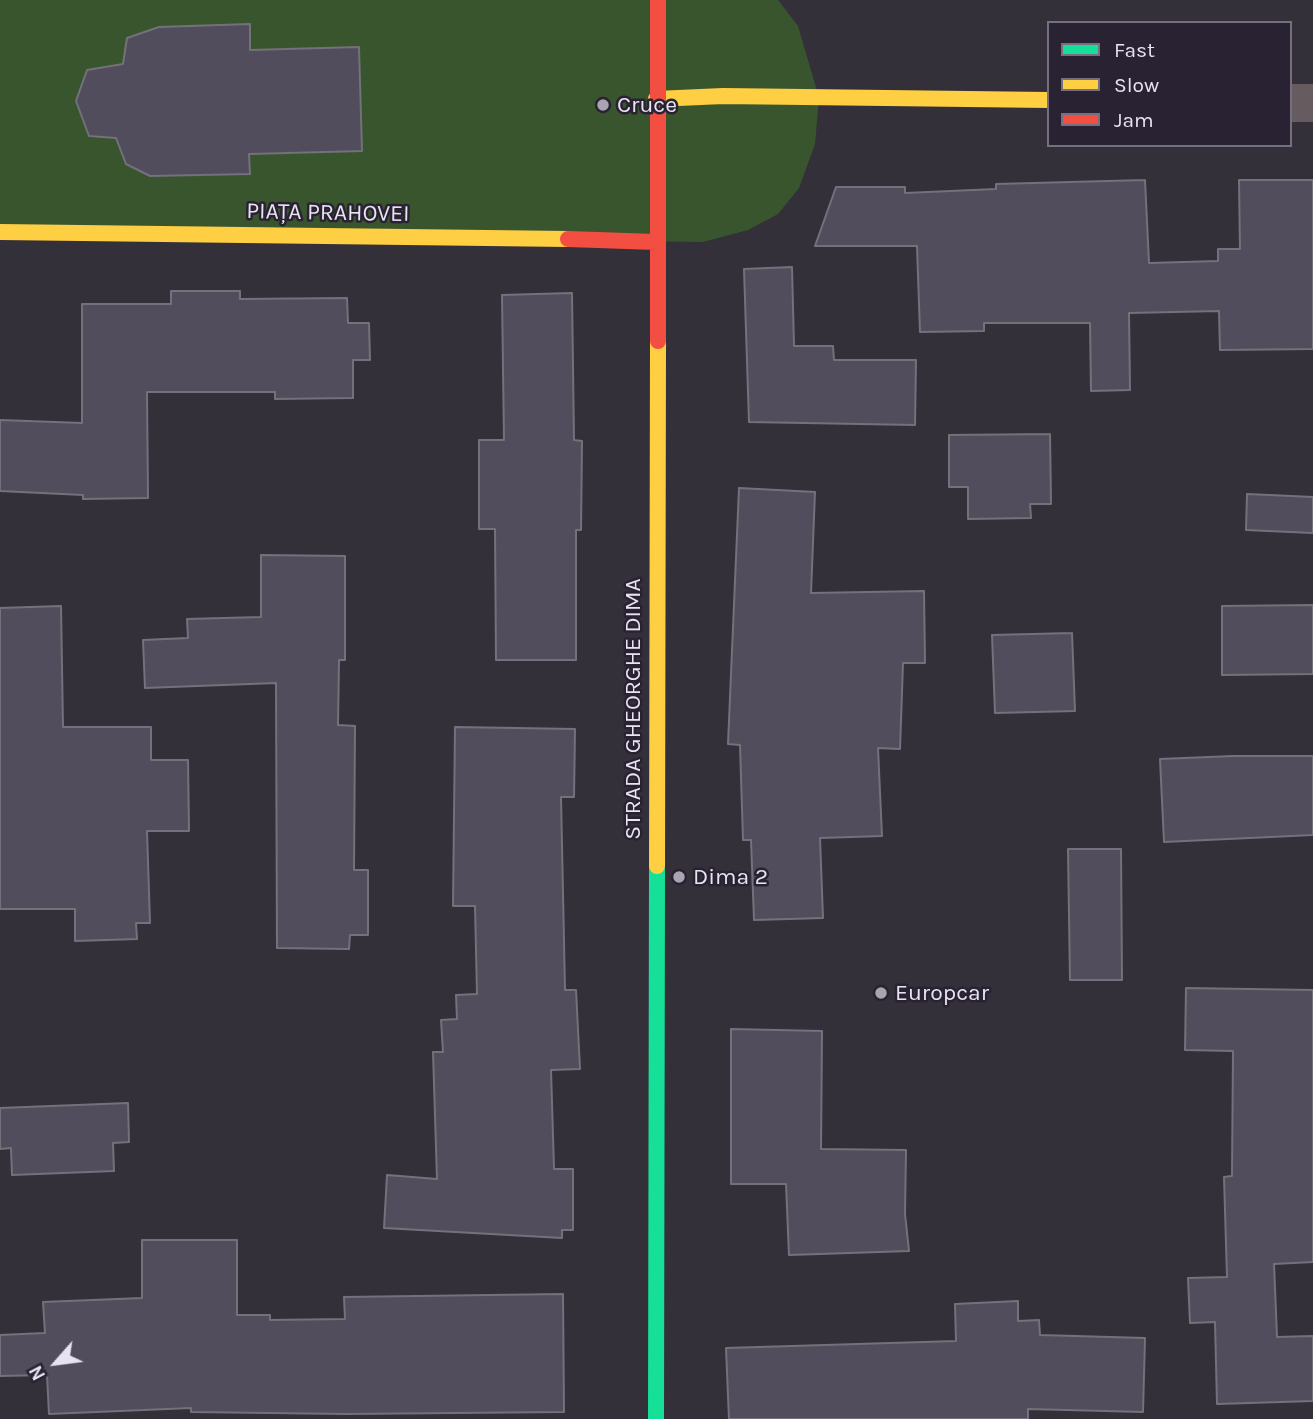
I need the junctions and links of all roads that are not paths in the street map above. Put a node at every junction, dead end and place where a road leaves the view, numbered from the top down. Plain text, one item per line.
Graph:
1 (658, 0) edge
2 (656, 99) junction
3 (1047, 100) edge
4 (1292, 103) edge
5 (1313, 103) edge
6 (0, 232) edge
7 (656, 242) junction
8 (656, 1419) edge

1 - 2 street, STRADA GHEORGHE DIMA
2 - 3 street
2 - 7 street, STRADA GHEORGHE DIMA
4 - 5 street
6 - 7 street, PIAȚA PRAHOVEI
7 - 8 street, STRADA GHEORGHE DIMA

